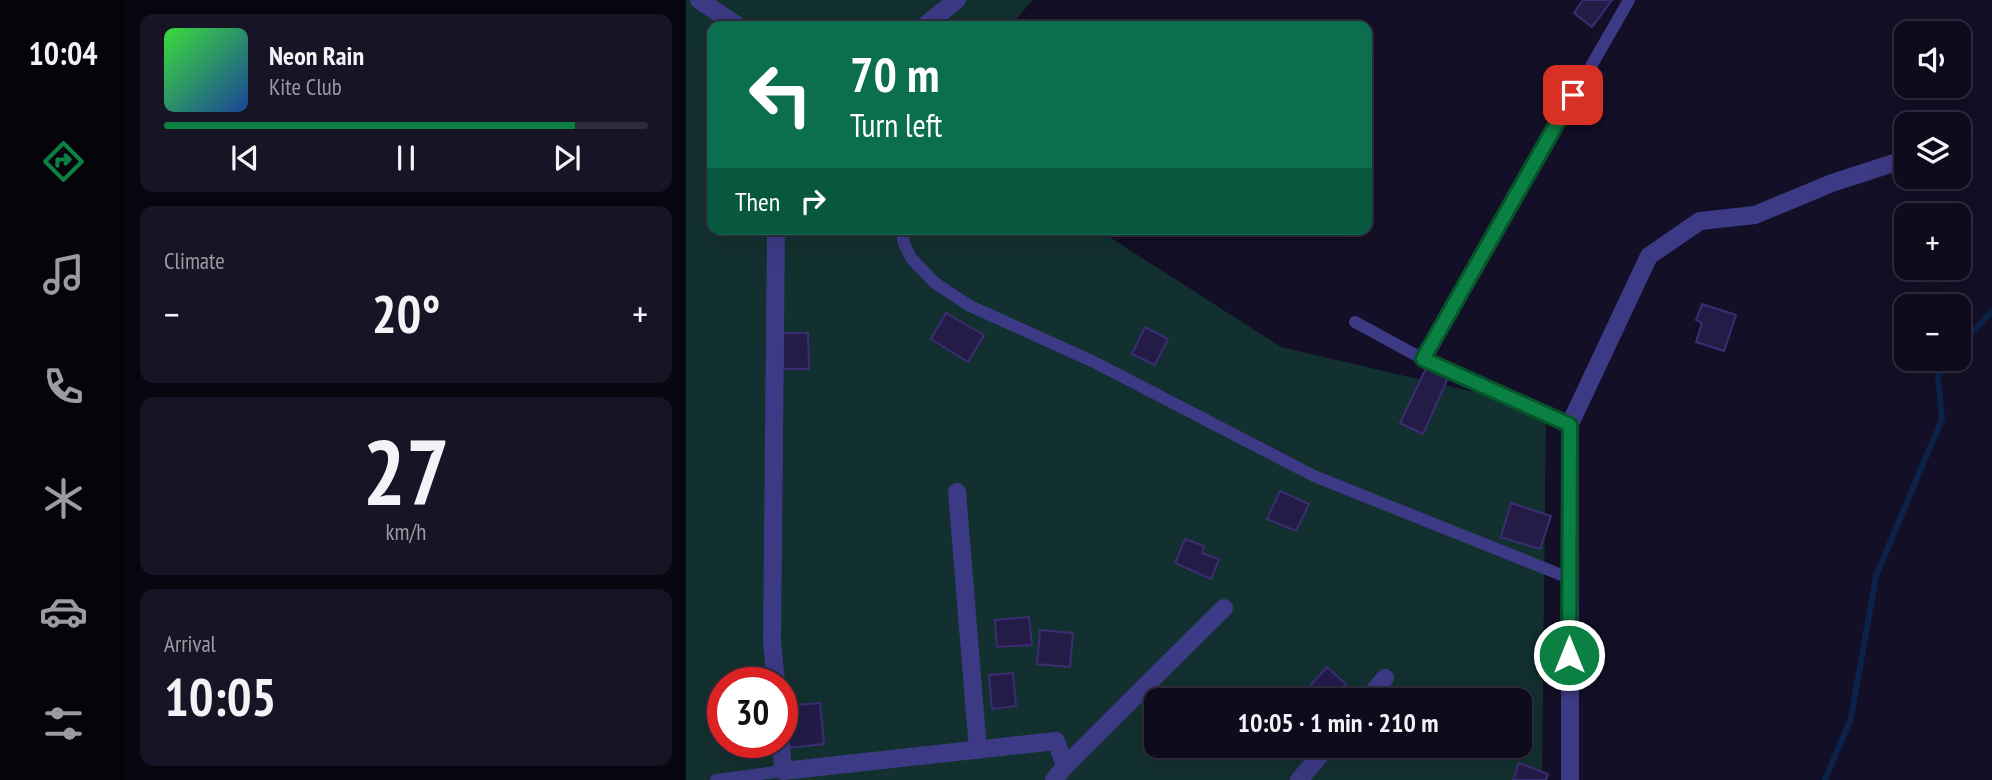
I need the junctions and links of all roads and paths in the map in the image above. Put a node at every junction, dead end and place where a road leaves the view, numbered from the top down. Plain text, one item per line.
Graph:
1 (699, 0) edge
2 (957, 0) edge
3 (1629, 0) edge
4 (730, 21) edge
5 (930, 21) edge
6 (1894, 163) edge
7 (776, 235) edge
8 (903, 235) edge
9 (1355, 322) dead end
10 (1423, 359) junction
11 (1570, 425) junction
12 (957, 492) dead end
13 (1569, 578) junction
14 (1224, 608) dead end
15 (774, 667) edge
16 (1385, 678) dead end
17 (1377, 688) edge
18 (978, 750) junction
19 (782, 758) edge
20 (1317, 758) edge
21 (783, 771) junction
22 (1060, 773) edge
23 (716, 780) edge
24 (1298, 780) edge
25 (1570, 780) edge

1 - 4 street
2 - 5 street
3 - 10 lane
6 - 11 street
7 - 15 street
8 - 13 lane
9 - 10 lane
10 - 11 lane
11 - 13 street
12 - 18 street
13 - 25 street
14 - 22 street
16 - 17 street
18 - 21 street
18 - 22 street
19 - 21 street
20 - 24 street
21 - 23 lane

